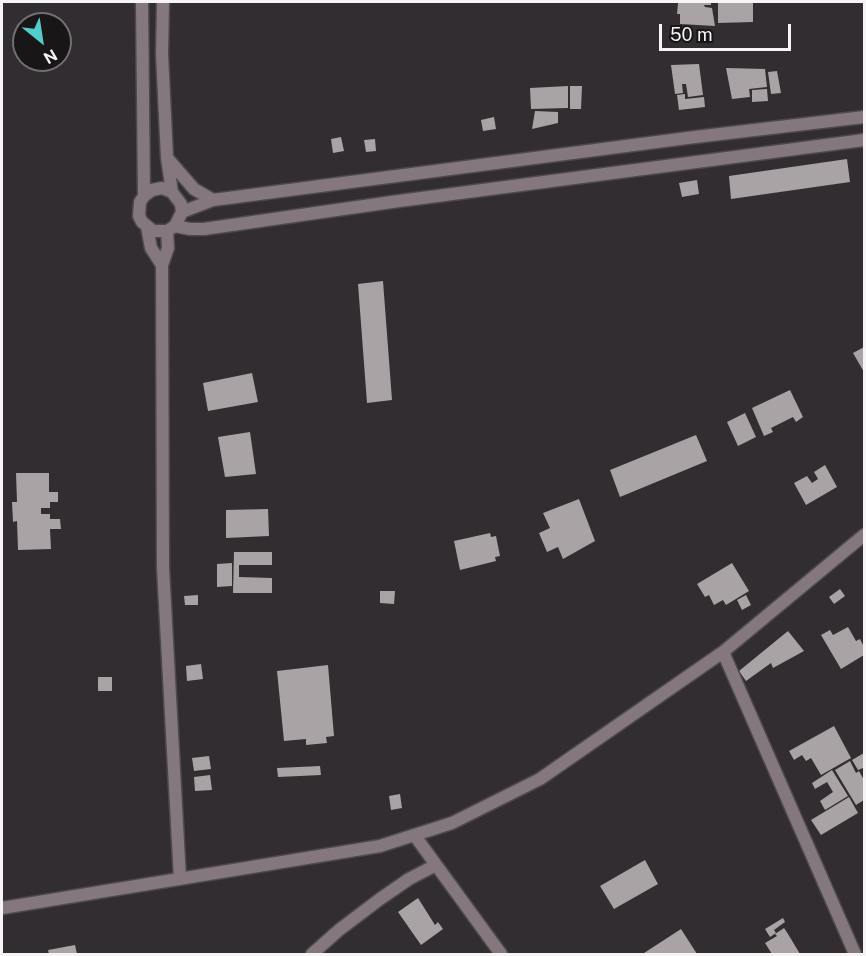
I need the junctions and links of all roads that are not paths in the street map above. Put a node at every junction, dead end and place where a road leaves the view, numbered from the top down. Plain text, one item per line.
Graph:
1 (142, 2) edge
2 (163, 2) edge
3 (864, 117) edge
4 (864, 140) edge
5 (167, 158) junction
6 (172, 192) junction
7 (144, 196) junction
8 (213, 200) junction
9 (182, 212) junction
10 (147, 227) junction
11 (171, 228) junction
12 (162, 265) junction
13 (864, 535) edge
14 (723, 652) junction
15 (415, 836) junction
16 (436, 865) junction
17 (180, 879) junction
18 (2, 909) edge
19 (312, 954) edge
20 (501, 954) edge
21 (855, 954) edge

1 - 7 street
2 - 5 street
3 - 8 street
4 - 11 street
5 - 6 street
5 - 8 street
6 - 7 street
6 - 9 street
7 - 10 street
8 - 9 street
9 - 11 street
10 - 11 street
10 - 12 street
11 - 12 street
12 - 17 street
13 - 14 street
14 - 15 street
14 - 21 street
15 - 16 street
15 - 17 street
16 - 19 street
16 - 20 street
17 - 18 street

